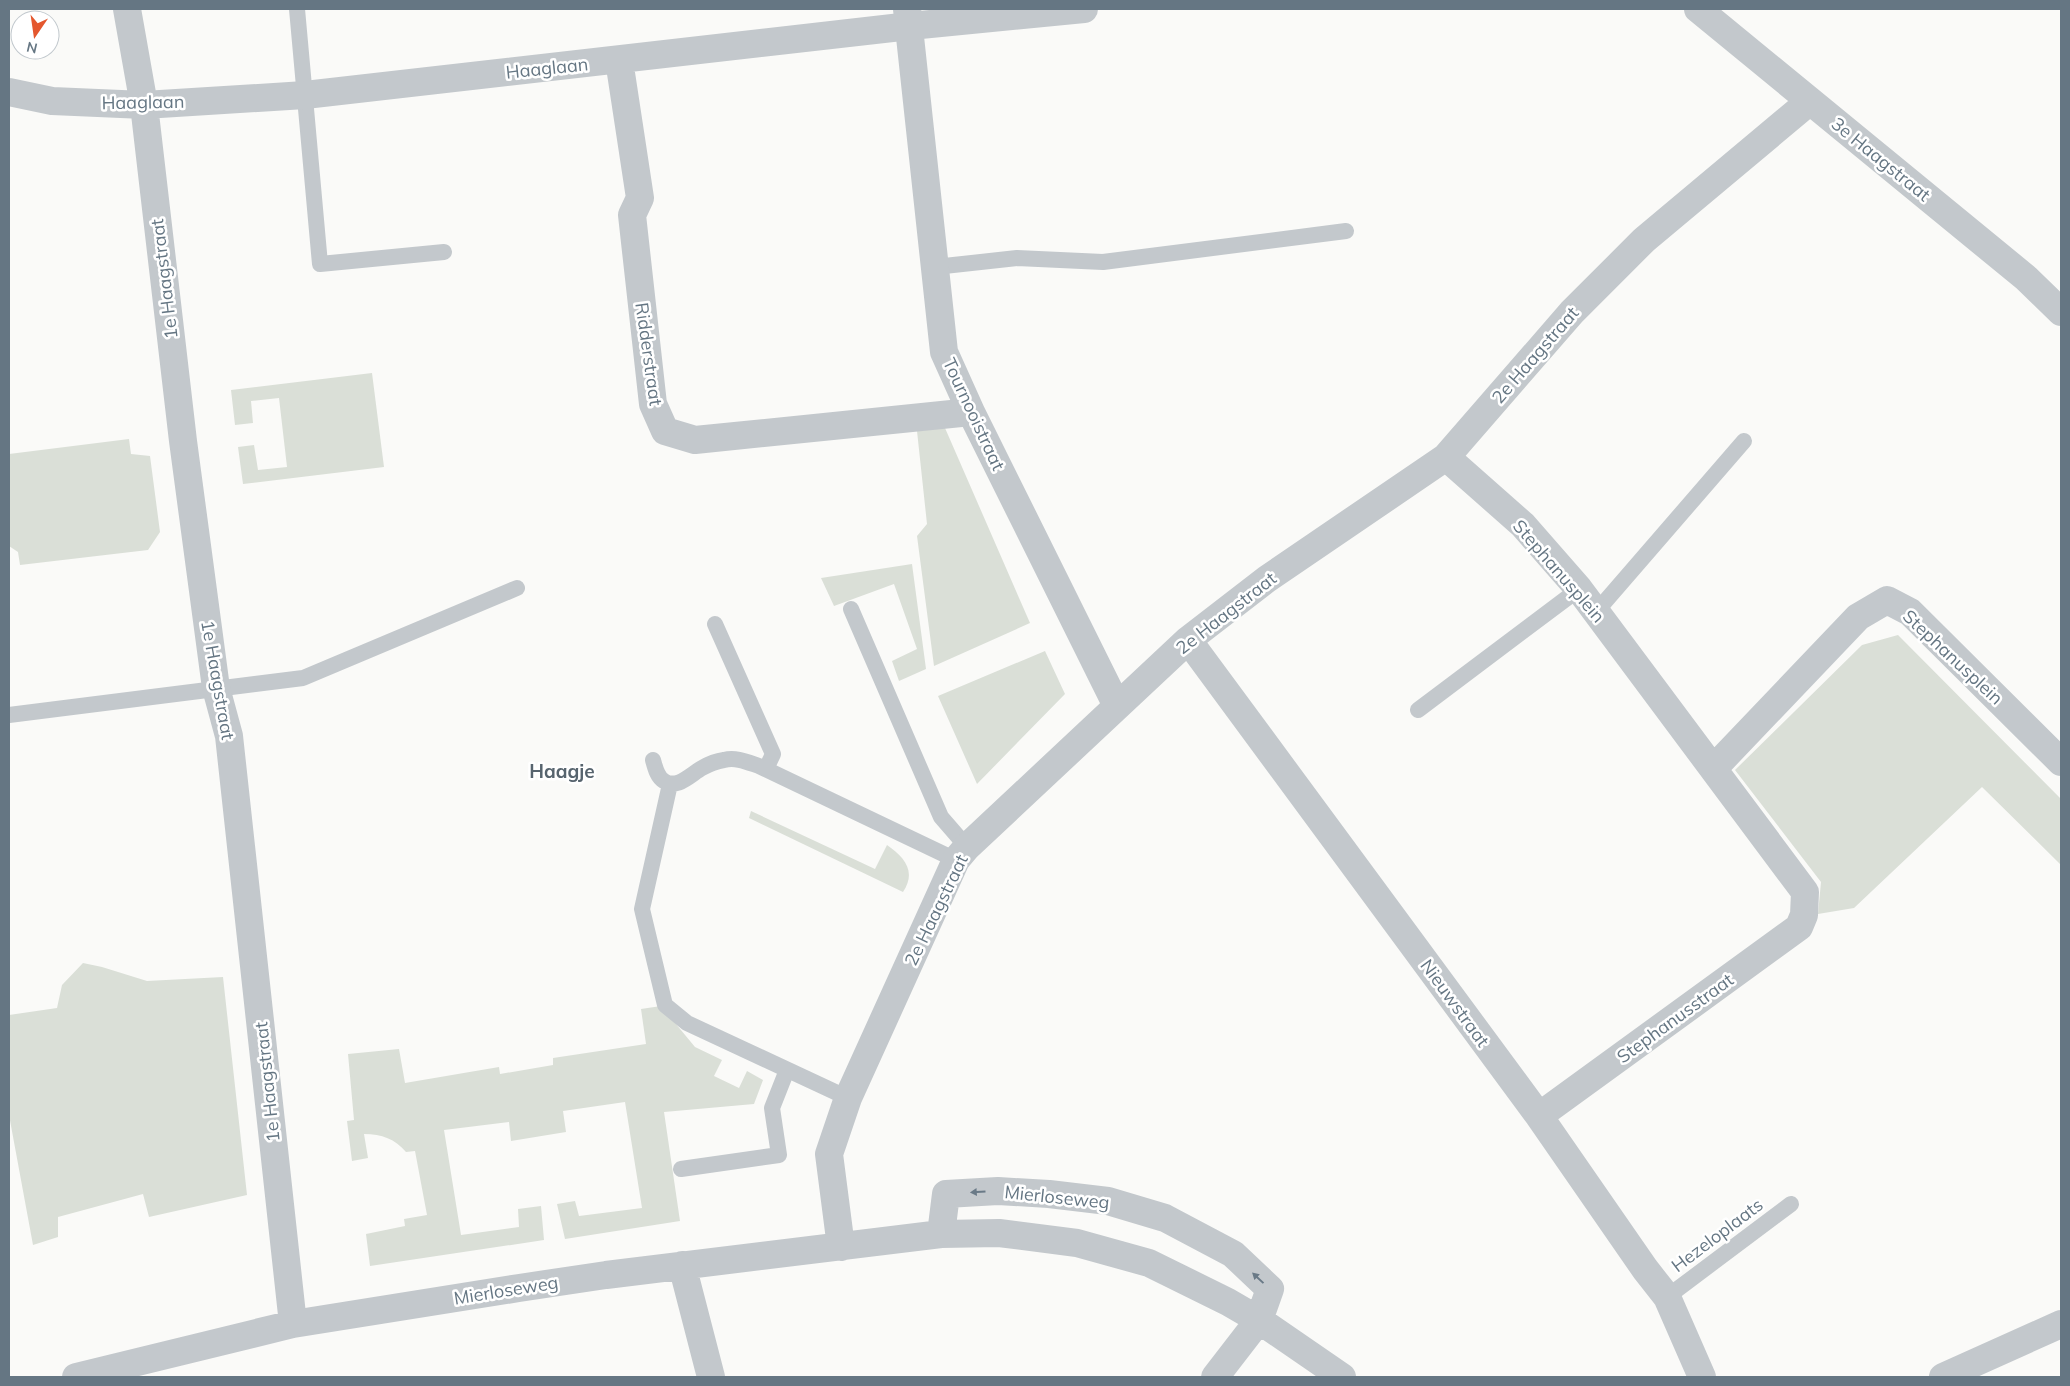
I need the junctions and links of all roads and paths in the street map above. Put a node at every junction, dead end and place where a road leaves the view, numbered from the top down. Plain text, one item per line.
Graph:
1 (127, 9) edge
2 (297, 9) edge
3 (1084, 9) edge
4 (1698, 9) edge
5 (908, 17) edge
6 (619, 60) junction
7 (9, 92) edge
8 (305, 94) junction
9 (1810, 101) junction
10 (144, 105) junction
11 (1346, 230) dead end
12 (444, 252) dead end
13 (935, 266) junction
14 (2061, 312) edge
15 (971, 412) junction
16 (1744, 441) dead end
17 (1446, 457) junction
18 (517, 588) dead end
19 (1578, 589) junction
20 (851, 609) dead end
21 (1596, 612) junction
22 (715, 624) dead end
23 (1188, 640) junction
24 (216, 688) junction
25 (1117, 706) junction
26 (1418, 710) dead end
27 (9, 715) edge
28 (653, 760) dead end
29 (2061, 762) edge
30 (1714, 768) junction
31 (766, 769) junction
32 (670, 784) junction
33 (962, 853) junction
34 (1804, 914) joint
35 (787, 1070) junction
36 (848, 1098) junction
37 (1539, 1116) junction
38 (681, 1169) dead end
39 (1791, 1204) dead end
40 (941, 1234) junction
41 (840, 1247) junction
42 (682, 1265) junction
43 (1667, 1298) junction
44 (1260, 1320) junction
45 (293, 1324) junction
46 (2061, 1324) edge
47 (76, 1377) edge
48 (711, 1377) edge
49 (1215, 1377) edge
50 (1342, 1377) edge
51 (1702, 1377) edge
52 (1943, 1377) edge

1 - 10 street, 1e Haagstraat
2 - 8 lane
3 - 5 street, Haaglaan
4 - 9 street, 3e Haagstraat
5 - 6 street, Haaglaan
5 - 13 street, Tournooistraat
6 - 8 street, Haaglaan
6 - 15 street, Ridderstraat
7 - 10 street, Haaglaan
8 - 10 street, Haaglaan
8 - 12 lane
9 - 14 street, 3e Haagstraat
9 - 17 street, 2e Haagstraat
10 - 24 street, 1e Haagstraat
11 - 13 lane
13 - 15 street, Tournooistraat
15 - 25 street, Tournooistraat
16 - 21 lane
17 - 19 street, Stephanusplein
17 - 23 street, 2e Haagstraat
18 - 24 lane
19 - 21 street, Stephanusplein
19 - 26 lane
20 - 33 lane
21 - 30 street, Stephanusplein
22 - 31 lane
23 - 25 street, 2e Haagstraat
23 - 37 street, Nieuwstraat
24 - 27 lane
24 - 45 street, 1e Haagstraat
25 - 33 street, 2e Haagstraat
28 - 32 lane
29 - 30 street, Stephanusplein
30 - 34 street, Stephanusplein
31 - 32 lane
31 - 33 lane
32 - 35 lane
33 - 36 street, 2e Haagstraat
34 - 37 street, Stephanusstraat
35 - 36 lane
35 - 38 lane
36 - 41 street, 2e Haagstraat
37 - 43 street, Nieuwstraat
39 - 43 lane, Hezeloplaats
40 - 41 street, Mierloseweg
40 - 44 street, Mierloseweg
44 -> 40 street, Mierloseweg
41 - 42 street, Mierloseweg
42 - 45 street, Mierloseweg
42 - 48 street
43 - 51 street, Nieuwstraat
44 - 49 street
44 - 50 street, Mierloseweg
45 - 47 street, Mierloseweg
46 - 52 street

